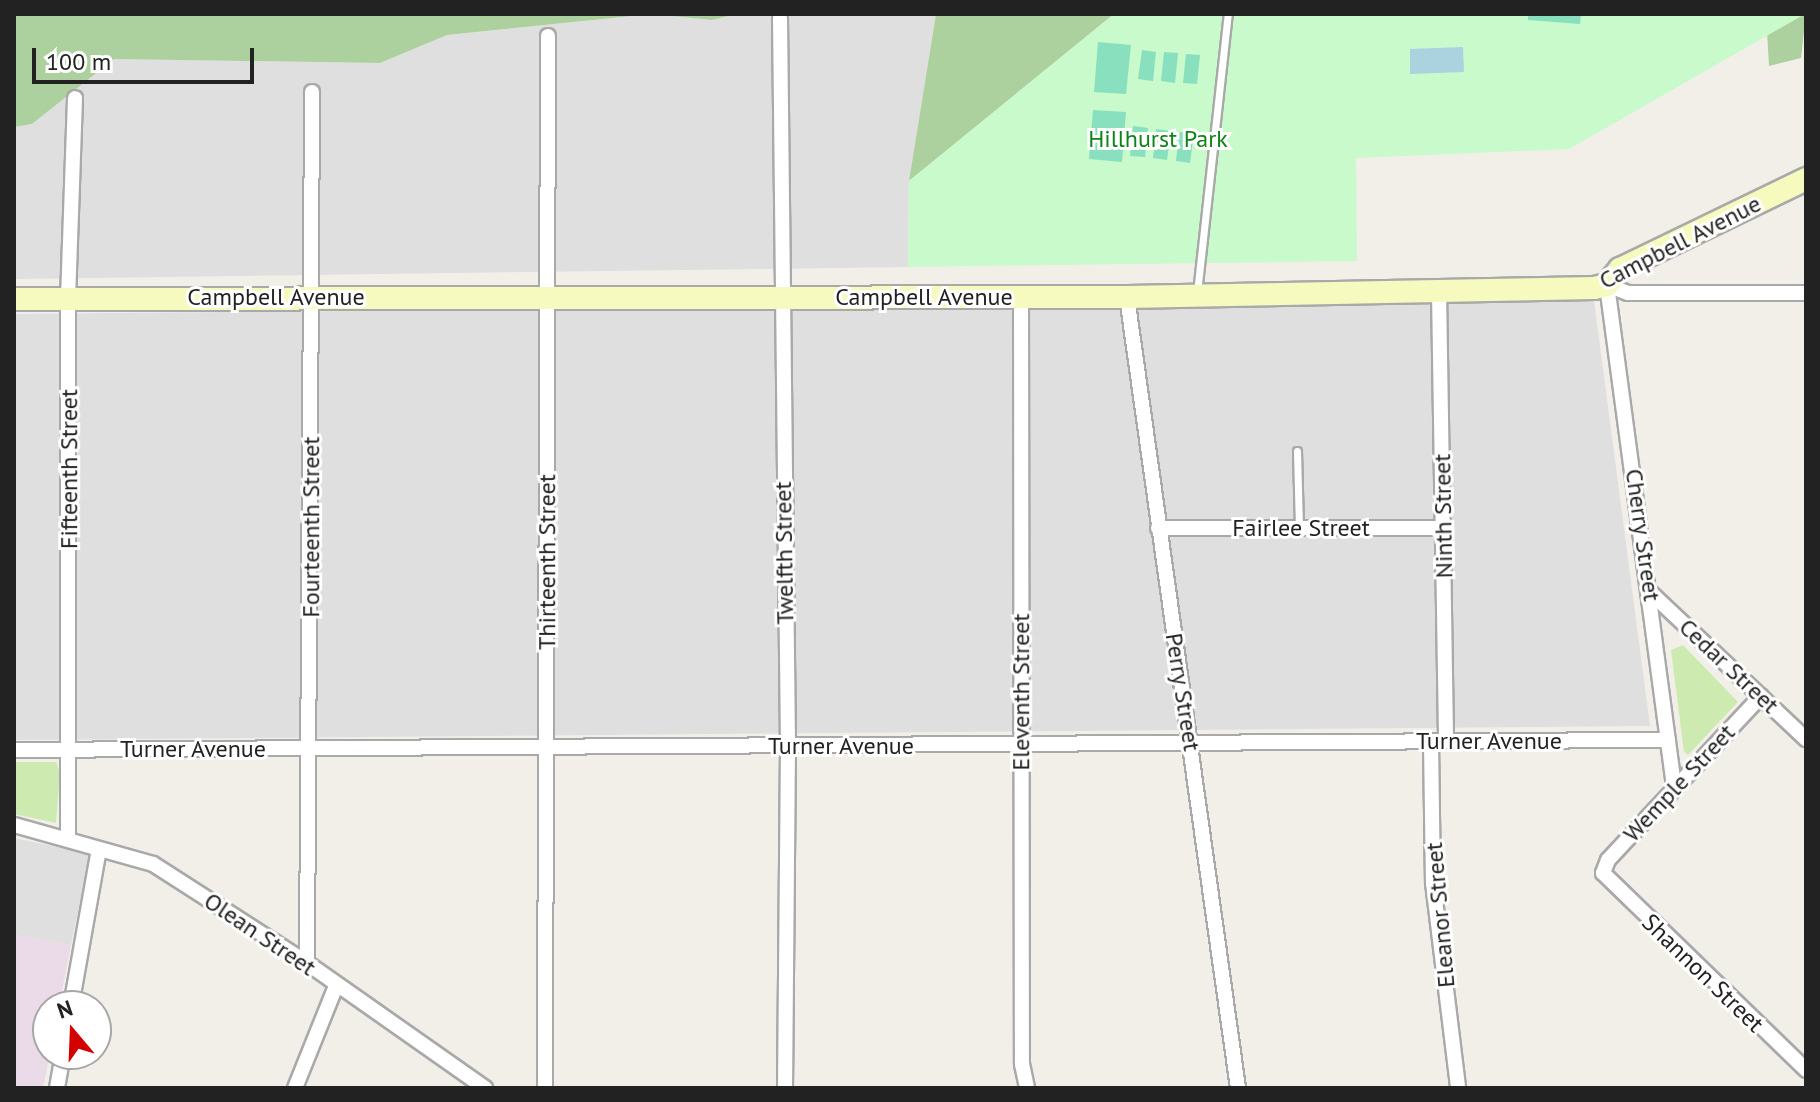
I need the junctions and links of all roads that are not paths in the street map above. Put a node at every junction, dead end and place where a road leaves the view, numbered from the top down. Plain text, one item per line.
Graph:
1 (1228, 14) edge
2 (780, 18) dead end
3 (548, 36) dead end
4 (312, 92) dead end
5 (75, 98) dead end
6 (1806, 179) edge
7 (1607, 285) junction
8 (1439, 291) junction
9 (1806, 293) edge
10 (1197, 295) junction
11 (311, 296) junction
12 (1021, 296) junction
13 (1127, 297) junction
14 (548, 298) junction
15 (780, 298) junction
16 (14, 299) edge
17 (68, 299) junction
18 (1297, 451) dead end
19 (1158, 528) junction
20 (1299, 528) junction
21 (1444, 528) junction
22 (1651, 593) junction
23 (1761, 696) junction
24 (1806, 739) edge
25 (1668, 740) junction
26 (1439, 742) junction
27 (1191, 744) junction
28 (1021, 745) junction
29 (788, 746) junction
30 (71, 749) junction
31 (311, 749) junction
32 (14, 750) edge
33 (547, 750) junction
34 (1674, 786) junction
35 (14, 825) edge
36 (68, 839) junction
37 (99, 849) junction
38 (1603, 873) joint
39 (307, 963) junction
40 (336, 986) junction
41 (74, 990) edge
42 (1806, 1070) edge
43 (295, 1088) edge
44 (485, 1088) edge
45 (545, 1088) edge
46 (785, 1088) edge
47 (1027, 1088) edge
48 (1238, 1088) edge
49 (1458, 1088) edge

1 - 10 lane
2 - 15 street, Twelfth Street
3 - 14 street, Thirteenth Street
4 - 11 street, Fourteenth Street
5 - 17 street, Fifteenth Street
6 - 7 street, Campbell Avenue
7 - 8 street, Campbell Avenue
7 - 9 street
7 - 22 street, Cherry Street
8 - 10 street, Campbell Avenue
8 - 21 street, Ninth Street
10 - 13 street, Campbell Avenue
11 - 14 street, Campbell Avenue
11 - 17 street, Campbell Avenue
11 - 31 street, Fourteenth Street
12 - 13 street, Campbell Avenue
12 - 15 street, Campbell Avenue
12 - 28 street, Eleventh Street
13 - 19 street, Perry Street
14 - 15 street, Campbell Avenue
14 - 33 street, Thirteenth Street
15 - 29 street, Twelfth Street
16 - 17 street, Campbell Avenue
17 - 30 street, Fifteenth Street
18 - 20 lane
19 - 20 street, Fairlee Street
19 - 27 street, Perry Street
20 - 21 street, Fairlee Street
21 - 26 street, Ninth Street
22 - 23 street, Cedar Street
22 - 25 street, Cherry Street
23 - 24 street, Cedar Street
23 - 34 street, Wemple Street
25 - 26 street, Turner Avenue
25 - 34 street, Cherry Street
26 - 27 street, Turner Avenue
26 - 49 street, Eleanor Street
27 - 28 street, Turner Avenue
27 - 48 street, Perry Street
28 - 29 street, Turner Avenue
28 - 47 street, Eleventh Street
29 - 33 street, Turner Avenue
29 - 46 street, Twelfth Street
30 - 31 street, Turner Avenue
30 - 32 street, Turner Avenue
30 - 36 street, Fifteenth Street
31 - 33 street, Turner Avenue
31 - 39 street, Fourteenth Street
33 - 45 street, Thirteenth Street
34 - 38 street, Wemple Street
35 - 36 street, Olean Street
36 - 37 street, Olean Street
37 - 39 street, Olean Street
37 - 41 street
38 - 42 street, Shannon Street
39 - 40 street, Olean Street
40 - 43 street
40 - 44 street, Olean Street

